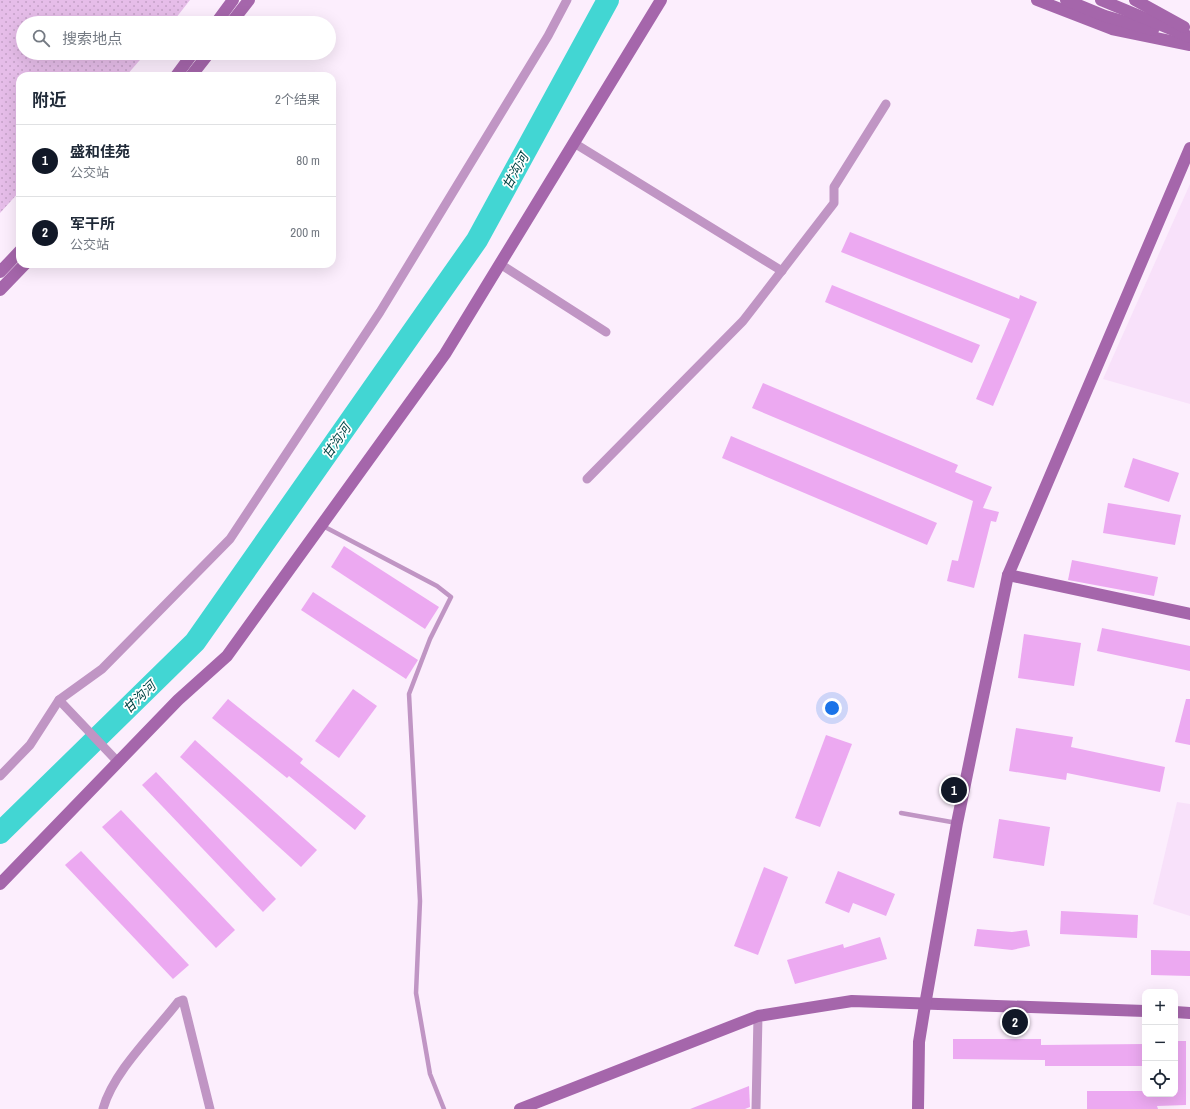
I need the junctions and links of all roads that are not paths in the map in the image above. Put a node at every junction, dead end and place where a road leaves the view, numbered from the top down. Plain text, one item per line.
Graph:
1 (233, 0) edge
2 (249, 0) edge
3 (567, 0) edge
4 (661, 0) edge
5 (1036, 0) edge
6 (1066, 0) edge
7 (1101, 0) edge
8 (1135, 0) edge
9 (221, 16) edge
10 (236, 16) edge
11 (1190, 31) edge
12 (1190, 37) edge
13 (1190, 41) edge
14 (1190, 45) edge
15 (188, 60) edge
16 (204, 60) edge
17 (179, 72) edge
18 (194, 72) edge
19 (886, 104) dead end
20 (574, 143) junction
21 (1190, 148) edge
22 (16, 255) edge
23 (500, 264) junction
24 (21, 268) edge
25 (782, 271) junction
26 (0, 272) edge
27 (0, 290) edge
28 (606, 332) dead end
29 (587, 479) dead end
30 (322, 525) junction
31 (1008, 575) junction
32 (1190, 614) edge
33 (59, 700) junction
34 (118, 762) junction
35 (0, 776) edge
36 (901, 813) dead end
37 (957, 823) junction
38 (0, 884) edge
39 (924, 1005) junction
40 (1142, 1011) edge
41 (1178, 1012) edge
42 (1190, 1013) edge
43 (758, 1016) junction
44 (103, 1109) edge
45 (210, 1109) edge
46 (444, 1109) edge
47 (520, 1109) edge
48 (756, 1109) edge
49 (918, 1109) edge

1 - 9 street
2 - 10 street
3 - 33 street
4 - 20 street
5 - 14 street
6 - 13 street
7 - 12 street
8 - 11 street
15 - 17 street
16 - 18 street
19 - 25 street
20 - 23 street
20 - 25 street
21 - 31 street
22 - 26 street
23 - 28 street
23 - 30 street
24 - 27 street
25 - 29 street
30 - 34 street
30 - 46 lane
31 - 32 street
31 - 37 street
33 - 34 street
33 - 35 street
34 - 38 street
36 - 37 lane
37 - 39 street
39 - 40 street
39 - 43 street
39 - 49 street
41 - 42 street
43 - 47 street
43 - 48 street
44 - 45 street

